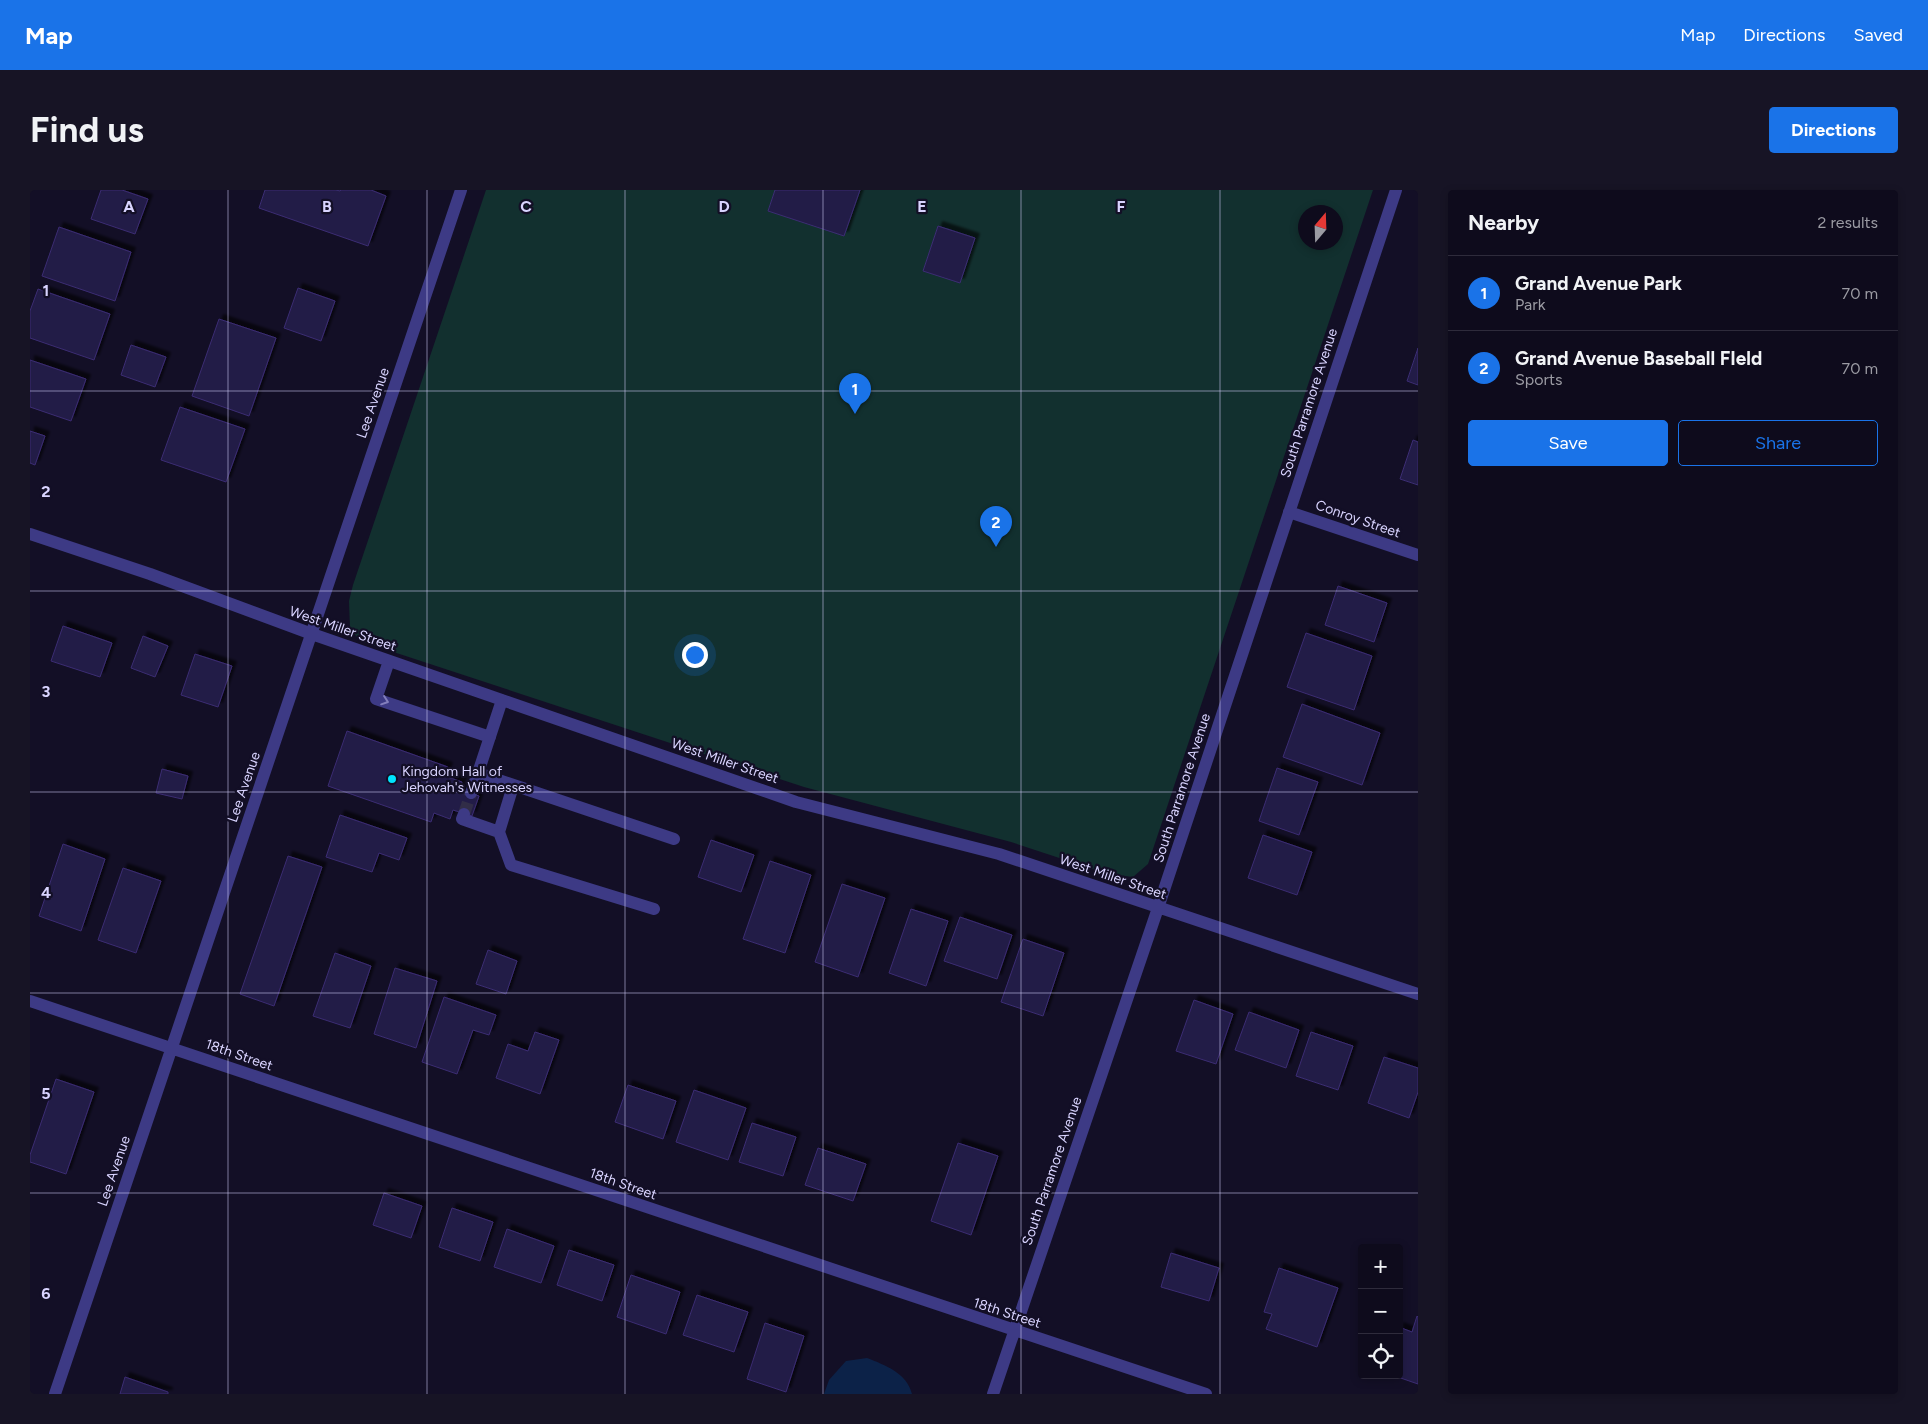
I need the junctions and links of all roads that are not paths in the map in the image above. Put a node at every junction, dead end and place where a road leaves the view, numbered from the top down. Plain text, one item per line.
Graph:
1 (461, 190) edge
2 (1396, 190) edge
3 (1289, 512) junction
4 (30, 534) edge
5 (1418, 555) edge
6 (312, 634) junction
7 (389, 661) junction
8 (502, 700) junction
9 (490, 737) junction
10 (478, 773) junction
11 (513, 786) junction
12 (471, 793) tunnel mouth
13 (464, 814) dead end
14 (499, 832) junction
15 (674, 840) dead end
16 (1158, 908) junction
17 (654, 909) dead end
18 (1418, 994) edge
19 (30, 1001) edge
20 (171, 1048) junction
21 (1013, 1331) junction
22 (55, 1394) edge
23 (993, 1394) edge
24 (1206, 1394) edge

1 - 6 street, Lee Avenue
2 - 3 street, South Parramore Avenue
3 - 5 street, Conroy Street
3 - 16 street, South Parramore Avenue
4 - 6 street, West Miller Street
6 - 7 street, West Miller Street
6 - 20 street, Lee Avenue
7 - 8 street, West Miller Street
7 -> 9 street
8 - 9 street
8 - 16 street, West Miller Street
9 - 10 street
10 - 11 street
10 - 12 street
11 - 14 street
11 - 15 street
13 - 14 street
14 - 17 street
16 - 18 street, West Miller Street
16 - 21 street, South Parramore Avenue
19 - 20 street, 18th Street
20 - 21 street, 18th Street
20 - 22 street, Lee Avenue
21 - 23 street, South Parramore Avenue
21 - 24 street, 18th Street

